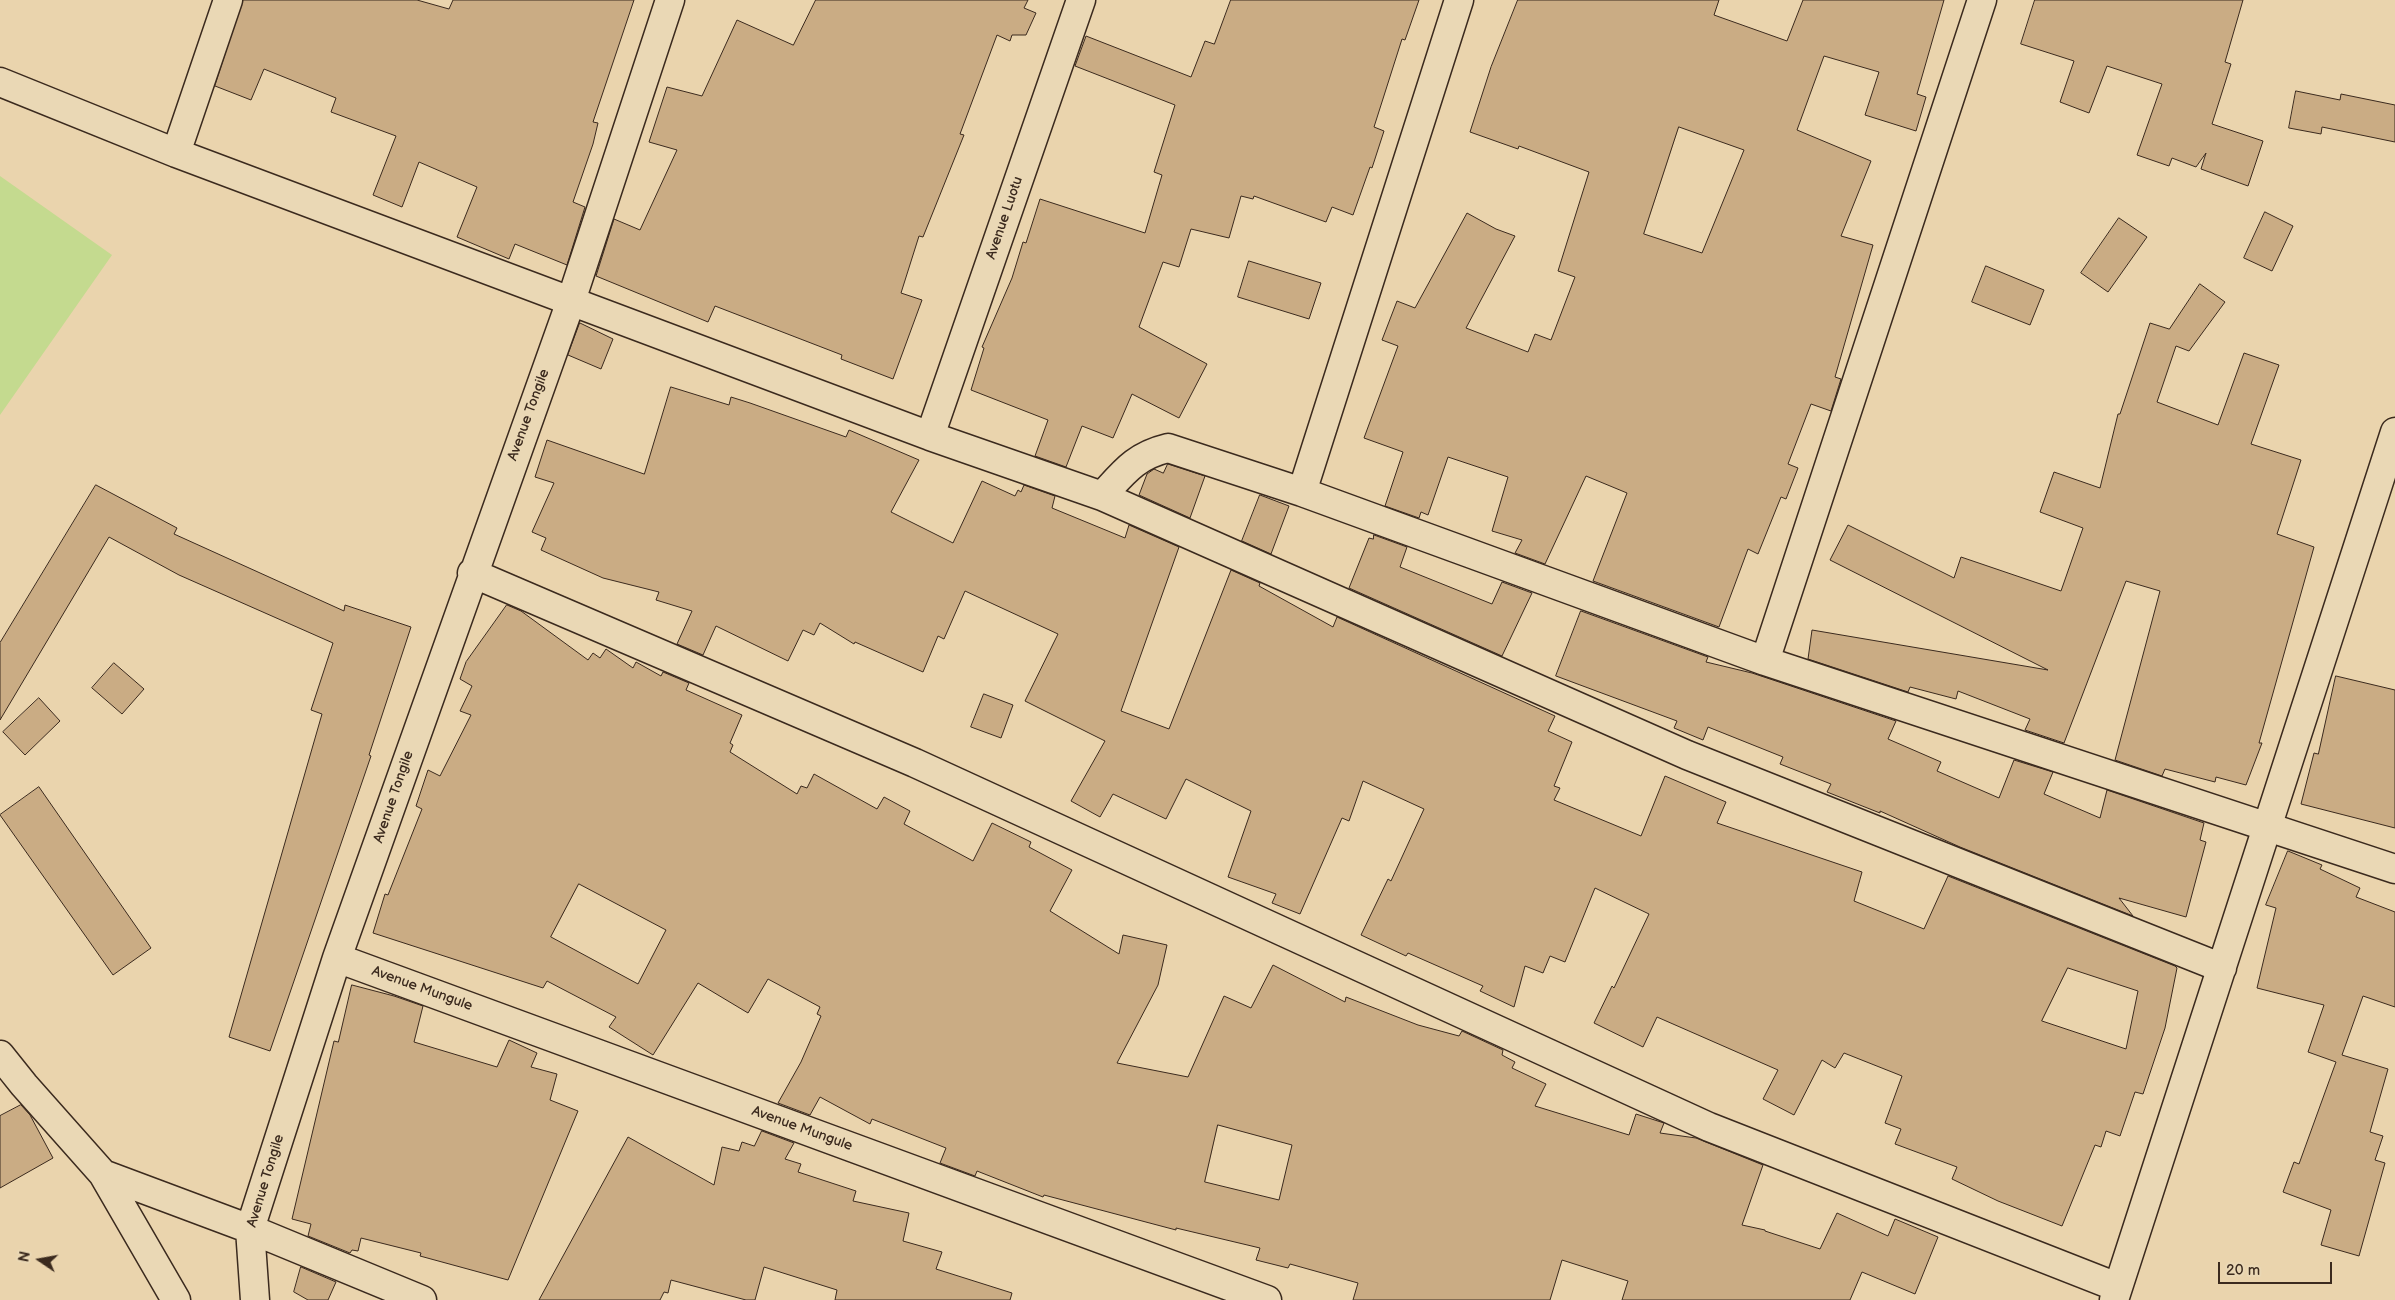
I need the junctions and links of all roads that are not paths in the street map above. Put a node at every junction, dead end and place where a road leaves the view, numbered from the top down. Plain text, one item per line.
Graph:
1 (228, 0) edge
2 (670, 0) edge
3 (1081, 0) edge
4 (1459, 0) edge
5 (1982, 0) edge
6 (0, 82) edge
7 (176, 153) junction
8 (570, 301) junction
9 (2395, 432) edge
10 (930, 436) junction
11 (1302, 492) junction
12 (1102, 496) junction
13 (472, 573) junction
14 (1765, 660) junction
15 (2267, 827) junction
16 (2395, 869) edge
17 (337, 958) junction
18 (2222, 968) junction
19 (0, 1055) edge
20 (103, 1174) junction
21 (250, 1229) junction
22 (2116, 1294) edge
23 (176, 1300) edge
24 (255, 1300) edge
25 (422, 1300) edge
26 (1267, 1300) edge

1 - 7 street
2 - 8 street, Avenue Tongile
3 - 10 street, Avenue Luotu
4 - 11 street
5 - 14 street
6 - 7 street
7 - 8 street
8 - 10 street
8 - 13 street, Avenue Tongile
9 - 15 street
10 - 12 street
11 - 12 street
11 - 14 street
12 - 18 street
13 - 17 street, Avenue Tongile
13 - 22 street
14 - 15 street
15 - 16 street
15 - 18 street
17 - 21 street, Avenue Tongile
17 - 26 street, Avenue Mungule
18 - 22 street
19 - 20 street
20 - 21 street
20 - 23 street
21 - 24 street, Avenue Tongile
21 - 25 street

